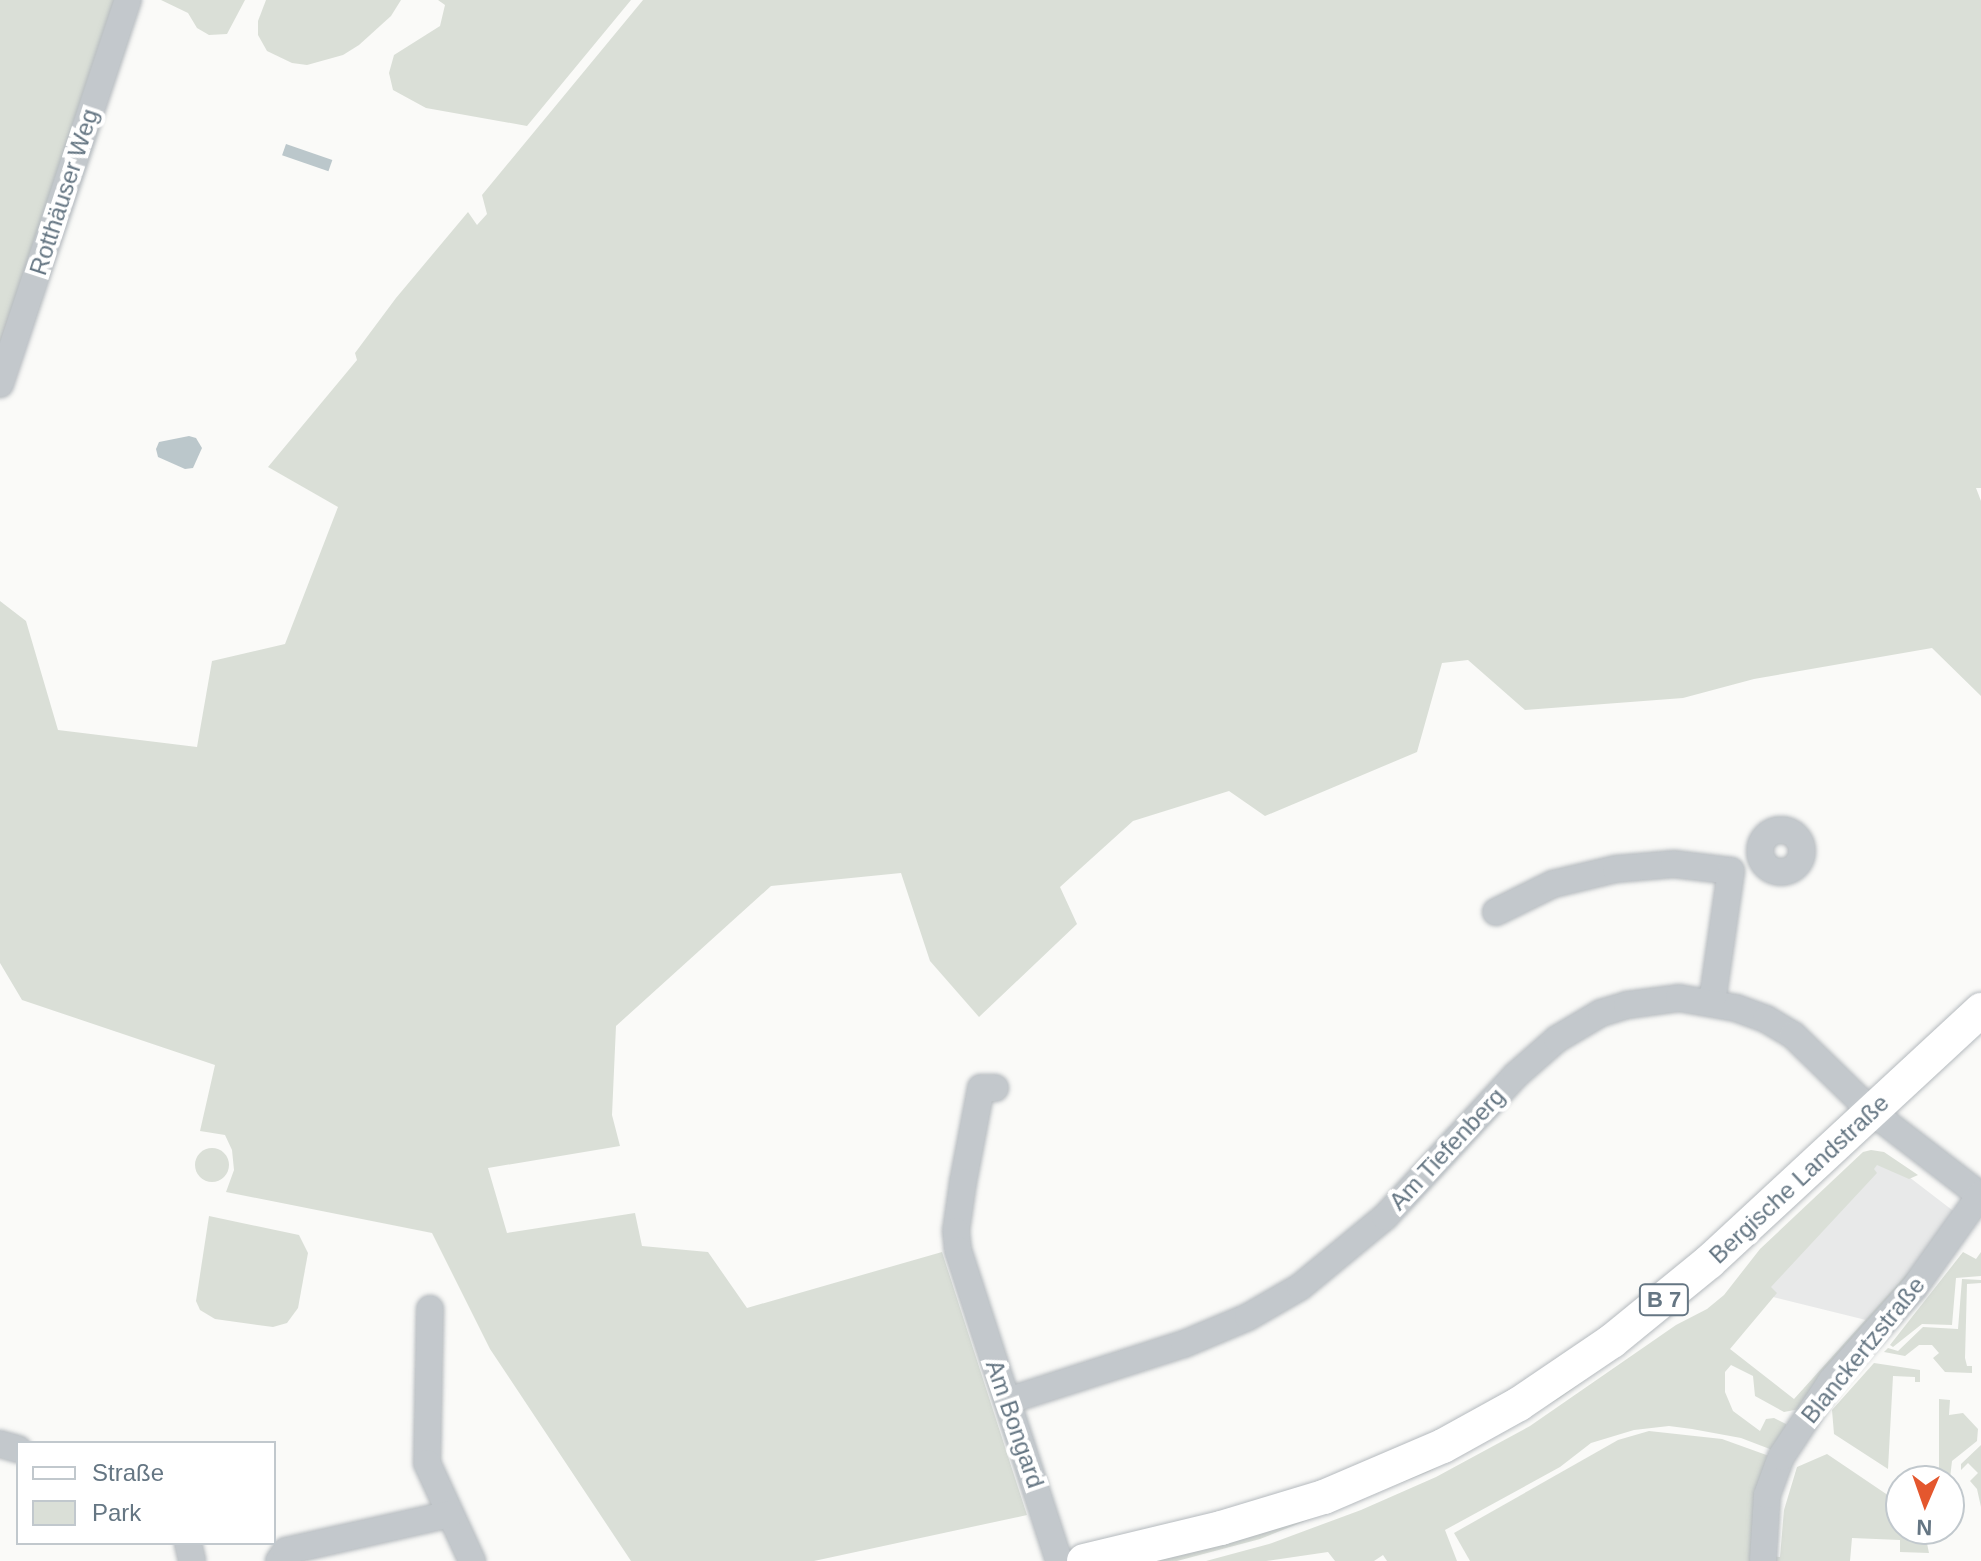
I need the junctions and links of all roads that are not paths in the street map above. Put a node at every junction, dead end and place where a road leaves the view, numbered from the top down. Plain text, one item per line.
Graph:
1 (128, 0) edge
2 (0, 384) edge
3 (1761, 858) dead end
4 (1731, 871) junction
5 (1496, 912) dead end
6 (1712, 1003) junction
7 (1981, 1010) edge
8 (995, 1088) dead end
9 (1872, 1112) junction
10 (1980, 1195) edge
11 (430, 1309) dead end
12 (1007, 1401) junction
13 (450, 1514) junction
14 (347, 1550) edge
15 (279, 1561) edge
16 (472, 1561) edge
17 (1059, 1561) edge
18 (1084, 1561) edge
19 (1763, 1561) edge

1 - 2 street, Rotthäuser Weg
3 - 4 street
4 - 5 street
4 - 6 street
6 - 9 street, Am Tiefenberg
6 - 12 street, Am Tiefenberg
7 - 9 main road, Bergische Landstraße / B 7
8 - 12 street, Am Bongard
9 - 10 street, Blanckertzstraße
9 - 18 main road, Bergische Landstraße / B 7
10 - 19 street, Blanckertzstraße
11 - 13 street
12 - 17 street, Am Bongard
13 - 14 street
13 - 16 street
14 - 15 street

